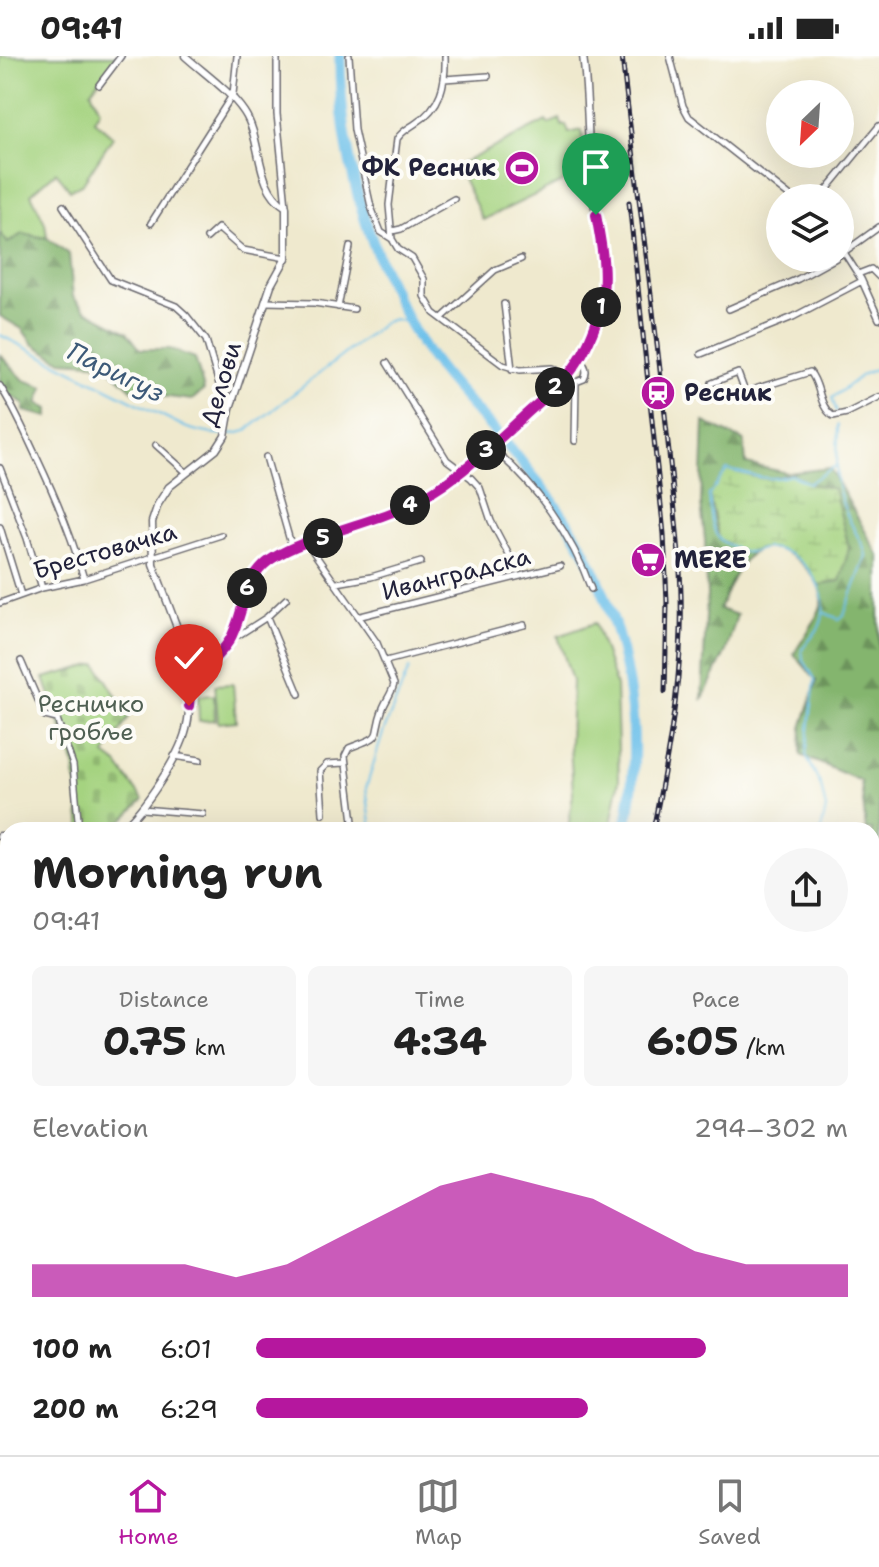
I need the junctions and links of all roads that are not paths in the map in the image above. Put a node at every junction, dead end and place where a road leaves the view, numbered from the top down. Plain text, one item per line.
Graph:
1 (121, 56) edge
2 (237, 56) edge
3 (277, 56) edge
4 (349, 56) edge
5 (445, 56) edge
6 (583, 56) edge
7 (670, 56) edge
8 (187, 57) edge
9 (488, 76) dead end
10 (444, 79) junction
11 (99, 85) dead end
12 (231, 97) junction
13 (879, 126) edge
14 (774, 184) edge
15 (831, 184) edge
16 (454, 199) dead end
17 (63, 206) dead end
18 (286, 207) junction
19 (151, 223) dead end
20 (879, 227) edge
21 (392, 231) junction
22 (207, 238) dead end
23 (392, 239) junction
24 (854, 244) edge
25 (350, 247) dead end
26 (286, 258) junction
27 (521, 259) dead end
28 (854, 269) edge
29 (809, 272) edge
30 (858, 274) junction
31 (878, 274) edge
32 (862, 281) junction
33 (265, 302) junction
34 (504, 304) dead end
35 (338, 307) junction
36 (354, 309) dead end
37 (729, 309) dead end
38 (443, 317) junction
39 (879, 319) edge
40 (701, 354) dead end
41 (579, 360) junction
42 (387, 363) dead end
43 (512, 369) junction
44 (566, 377) junction
45 (576, 382) junction
46 (712, 383) dead end
47 (0, 386) edge
48 (879, 397) edge
49 (233, 400) junction
50 (575, 441) dead end
51 (156, 445) dead end
52 (491, 446) junction
53 (266, 457) dead end
54 (0, 468) edge
55 (462, 471) junction
56 (186, 472) junction
57 (0, 527) edge
58 (221, 535) dead end
59 (307, 543) junction
60 (292, 548) junction
61 (510, 557) dead end
62 (151, 558) junction
63 (421, 562) dead end
64 (560, 566) dead end
65 (84, 579) junction
66 (336, 583) junction
67 (42, 588) junction
68 (591, 589) dead end
69 (21, 595) junction
70 (286, 599) dead end
71 (0, 603) edge
72 (361, 616) junction
73 (267, 617) junction
74 (524, 625) dead end
75 (233, 633) junction
76 (21, 661) dead end
77 (386, 661) junction
78 (193, 682) junction
79 (299, 694) dead end
80 (174, 756) junction
81 (200, 760) dead end
82 (344, 763) junction
83 (142, 809) junction
84 (203, 814) dead end
85 (323, 814) dead end
86 (78, 822) edge
87 (128, 822) edge
88 (353, 822) edge

1 - 11 street
2 - 12 street
3 - 18 street, Делови
4 - 23 street
5 - 10 street
6 - 41 street
7 - 14 street
8 - 12 street
9 - 10 street
10 - 21 street
12 - 18 street
12 - 19 street
13 - 15 street
16 - 21 street
17 - 49 street
18 - 26 street, Делови
20 - 24 street
21 - 23 street
22 - 26 street
23 - 38 street
25 - 35 street
26 - 33 street, Делови
27 - 38 street
28 - 30 street
29 - 37 street
30 - 31 street
30 - 32 street
32 - 39 street
32 - 40 street
33 - 35 street
33 - 49 street, Делови
34 - 43 street
35 - 36 street
38 - 43 street
41 - 44 street
41 - 45 street
42 - 55 street
43 - 44 street
44 - 45 street
44 - 52 street
45 - 50 street
46 - 48 street
47 - 65 street
49 - 56 street, Делови
51 - 56 street
52 - 55 street
52 - 68 street
53 - 60 street
54 - 67 street
55 - 59 street
55 - 61 street
56 - 62 street, Делови
57 - 69 street
58 - 62 street, Брестовачка
59 - 60 street
59 - 66 street
60 - 75 street
62 - 65 street, Брестовачка
62 - 78 street, Делови
63 - 66 street
64 - 72 street, Иванградска
65 - 67 street, Брестовачка
66 - 72 street
67 - 69 street, Брестовачка
69 - 71 street, Брестовачка
70 - 73 street
72 - 77 street
73 - 75 street
73 - 79 street
74 - 77 street
75 - 78 street
76 - 86 street
77 - 82 street
78 - 80 street
80 - 81 street
80 - 83 street
82 - 85 street
82 - 88 street
83 - 84 street
83 - 87 street

